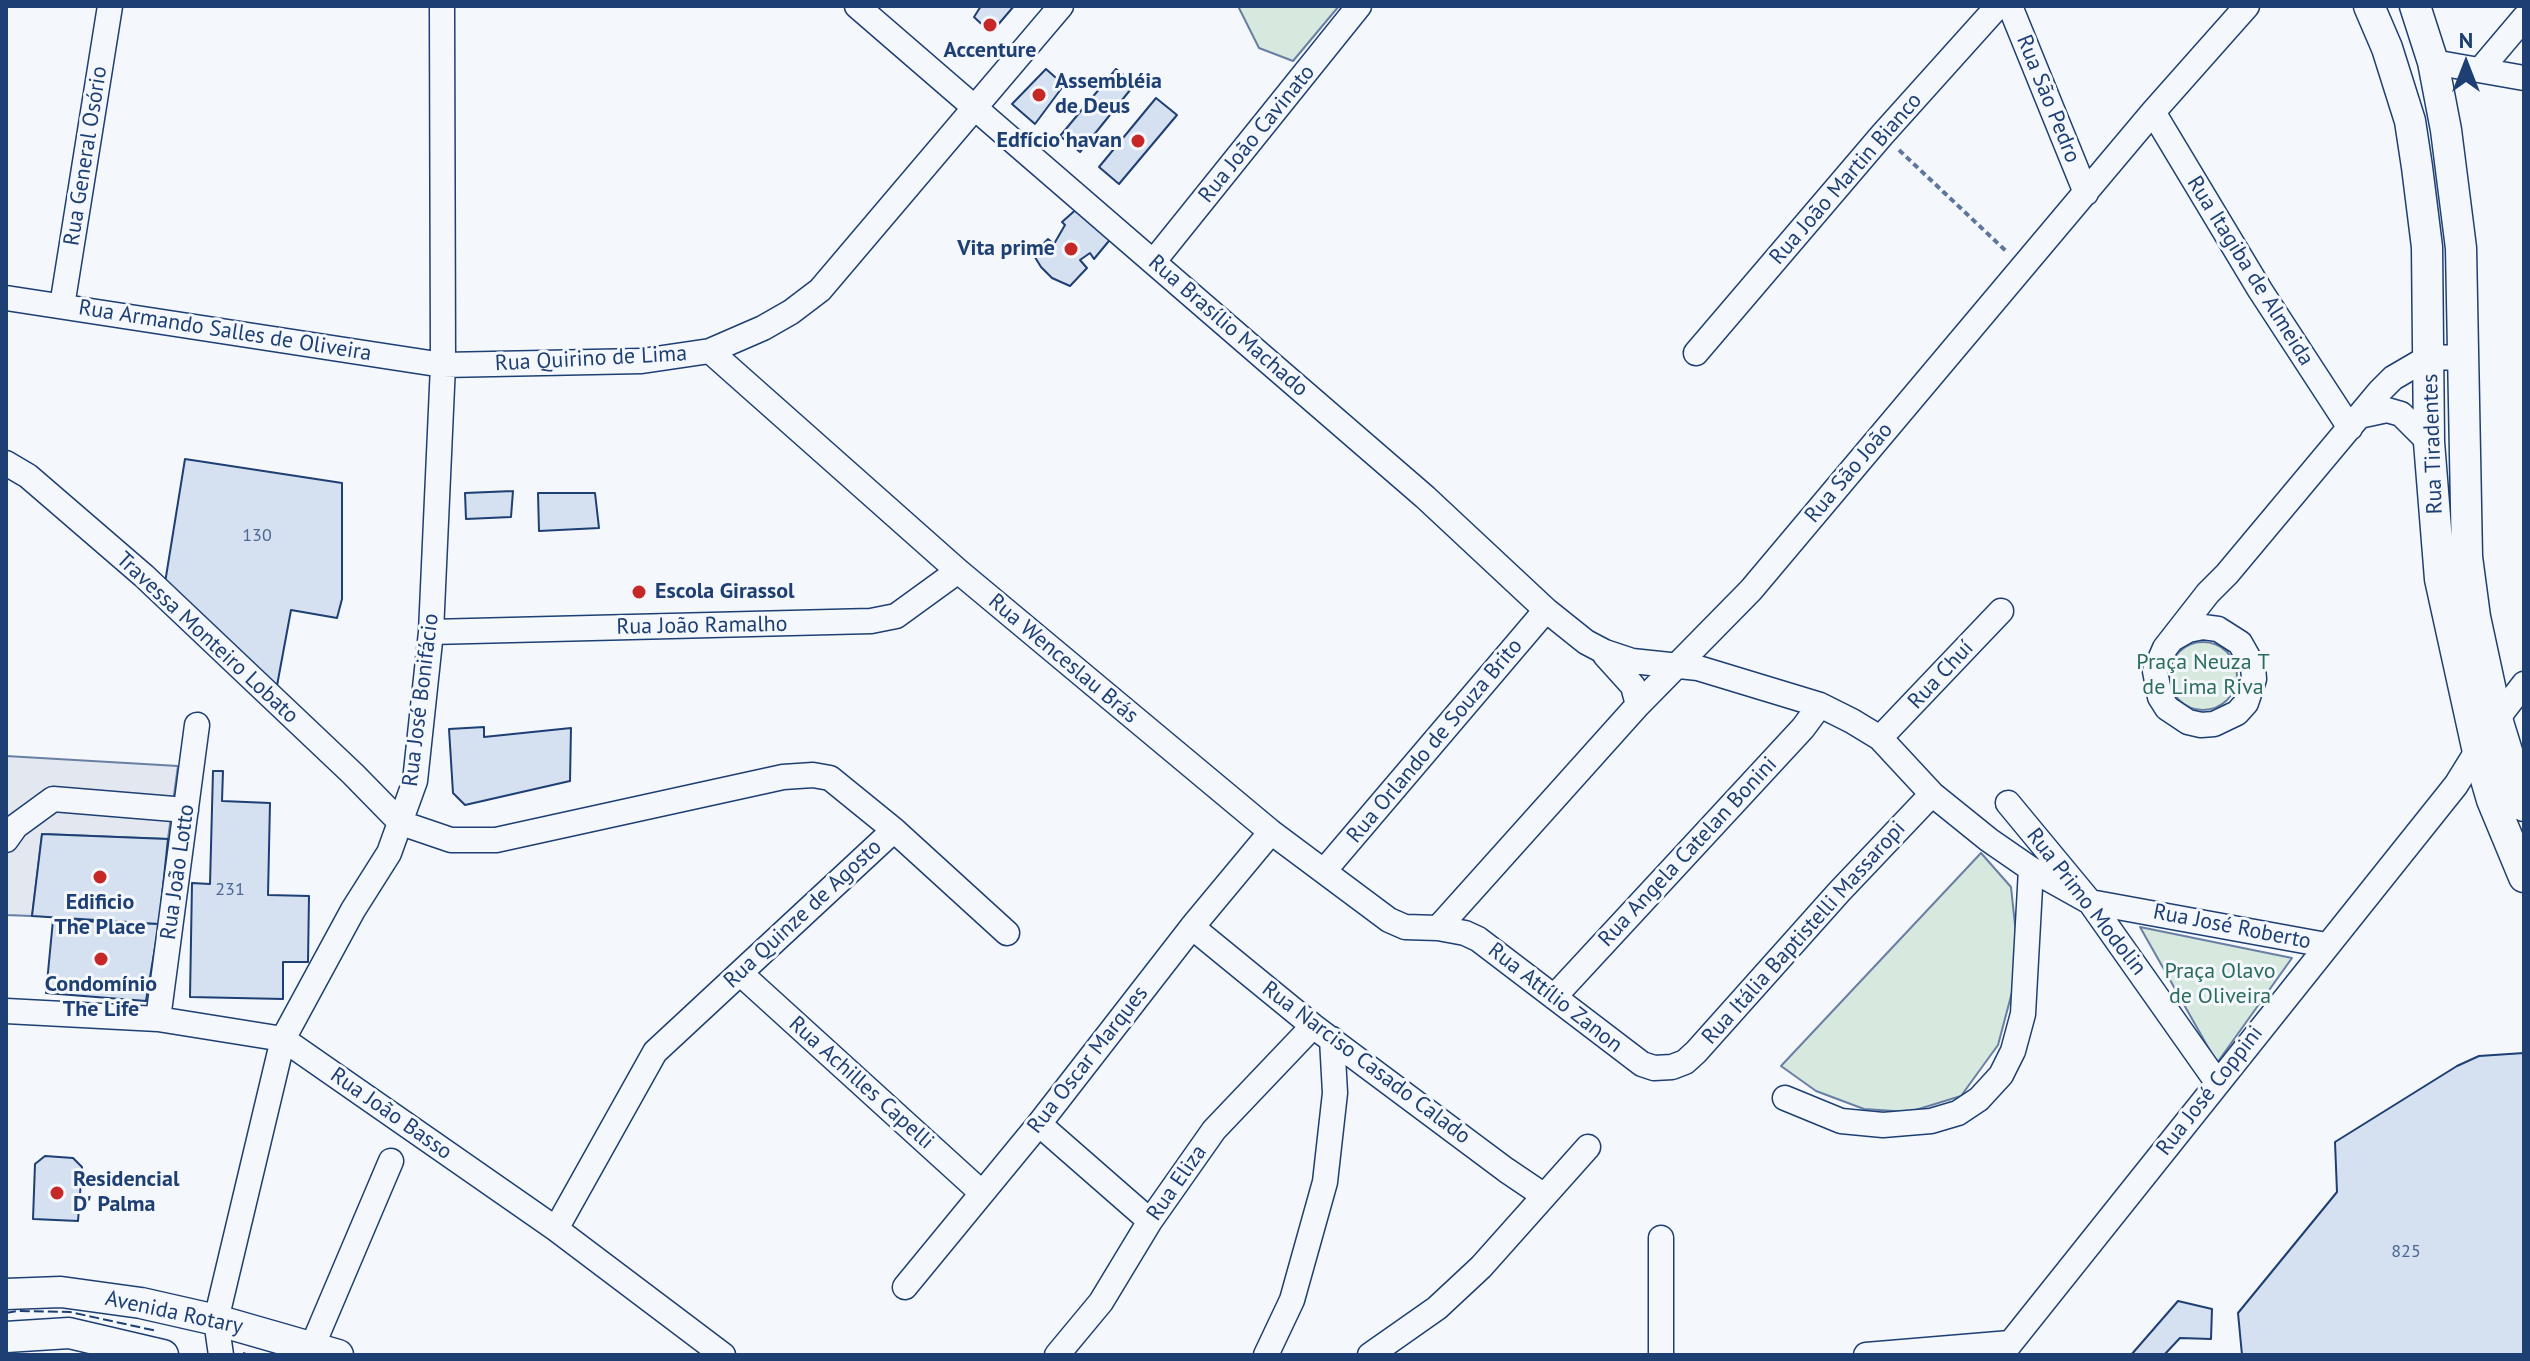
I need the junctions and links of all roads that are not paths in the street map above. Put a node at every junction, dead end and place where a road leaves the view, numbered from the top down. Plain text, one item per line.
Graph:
1 (110, 6) edge
2 (442, 6) edge
3 (857, 6) edge
4 (1061, 6) edge
5 (1359, 6) edge
6 (1998, 6) edge
7 (2010, 6) edge
8 (2247, 6) edge
9 (2369, 6) edge
10 (2415, 6) edge
11 (2524, 18) edge
12 (2387, 48) junction
13 (2433, 62) junction
14 (2480, 70) junction
15 (2524, 78) edge
16 (974, 110) junction
17 (2153, 112) junction
18 (2086, 193) junction
19 (1154, 261) junction
20 (6, 298) edge
21 (62, 306) junction
22 (710, 351) junction
23 (1696, 353) dead end
24 (2429, 357) junction
25 (2463, 358) junction
26 (443, 365) junction
27 (2355, 422) junction
28 (2429, 442) junction
29 (6, 463) edge
30 (958, 571) junction
31 (2227, 574) junction
32 (1546, 610) junction
33 (2001, 611) dead end
34 (2218, 629) junction
35 (431, 632) junction
36 (2174, 638) junction
37 (1597, 648) junction
38 (1677, 666) junction
39 (2524, 684) edge
40 (1638, 705) junction
41 (1820, 705) junction
42 (2497, 719) junction
43 (197, 725) dead end
44 (1880, 738) junction
45 (2478, 752) junction
46 (1932, 794) junction
47 (2008, 803) dead end
48 (2524, 806) edge
49 (186, 810) junction
50 (401, 823) junction
51 (894, 830) junction
52 (1271, 832) junction
53 (6, 840) edge
54 (2031, 869) junction
55 (1324, 871) junction
56 (2524, 877) edge
57 (2090, 902) junction
58 (1192, 927) junction
59 (1438, 928) junction
60 (1007, 933) dead end
61 (2326, 945) junction
62 (741, 974) junction
63 (1554, 997) junction
64 (6, 1011) edge
65 (158, 1019) junction
66 (1323, 1033) junction
67 (283, 1039) junction
68 (1672, 1067) joint
69 (2217, 1082) junction
70 (1785, 1098) dead end
71 (1039, 1124) junction
72 (1588, 1147) dead end
73 (391, 1161) dead end
74 (982, 1193) junction
75 (1543, 1195) junction
76 (1150, 1221) junction
77 (556, 1229) junction
78 (1661, 1238) dead end
79 (905, 1287) dead end
80 (6, 1294) edge
81 (216, 1320) junction
82 (6, 1337) edge
83 (2006, 1349) edge
84 (325, 1351) edge
85 (163, 1355) edge
86 (221, 1355) edge
87 (723, 1355) edge
88 (1057, 1355) edge
89 (1266, 1355) edge
90 (1370, 1355) edge
91 (1661, 1355) edge
92 (1866, 1355) edge

1 - 21 street, Rua General Osório
2 - 26 street, Rua José Bonifácio
3 - 16 street, Rua Brasílio Machado
4 - 16 street, Rua Quirino de Lima
5 - 19 street, Rua João Cavinato
6 - 23 street, Rua João Martin Bianco
7 - 18 street, Rua São Pedro
8 - 17 street, Rua São João
9 - 12 main road, Rua Tiradentes
10 - 13 main road, Rua Tiradentes
11 - 14 street
12 - 13 main road
12 - 24 main road, Rua Tiradentes
13 - 14 street
13 - 25 main road, Rua Tiradentes
14 - 15 street
16 - 19 street, Rua Brasílio Machado
16 - 22 street, Rua Quirino de Lima
17 - 18 street, Rua São João
17 - 27 street, Rua Itagiba de Almeida
18 - 38 street, Rua São João
19 - 32 street, Rua Brasílio Machado
20 - 21 street, Rua Armando Salles de Oliveira
21 - 26 street, Rua Armando Salles de Oliveira
22 - 26 street, Rua Quirino de Lima
22 - 30 street, Rua Wenceslau Brás
24 - 25 street
24 - 27 street
24 - 28 main road, Rua Tiradentes
25 - 42 main road, Rua Tiradentes
26 - 35 street, Rua José Bonifácio
27 - 28 street
27 - 31 street
28 - 45 main road, Rua Tiradentes
29 - 50 street, Travessa Monteiro Lobato
30 - 35 street, Rua João Ramalho
30 - 52 street, Rua Wenceslau Brás
31 - 34 street
31 - 36 street
32 - 37 street, Rua Brasílio Machado
32 - 55 street, Rua Orlando de Souza Brito
33 - 44 street, Rua Chuí
34 - 36 street
34 - 36 street
35 - 50 street, Rua José Bonifácio
37 - 38 street, Rua Brasílio Machado
37 - 40 street, Rua Brasílio Machado
38 - 40 street, Rua São João
38 - 41 street, Rua Brasílio Machado
39 - 42 street, Rua José Coppini
40 - 59 street, Rua São João
41 - 44 street, Rua Brasílio Machado
41 - 63 street, Rua Angela Catelan Bonini
42 - 45 street, Rua José Coppini
42 - 48 main road, Rua Tiradentes
43 - 49 street, Rua João Lotto
44 - 46 street, Rua Brasílio Machado
45 - 56 main road, Rua Tiradentes
45 - 61 street, Rua José Coppini
46 - 54 street, Rua Brasílio Machado
46 - 68 street, Rua Itália Baptistelli Massaropi
47 - 57 street, Rua Primo Modolin
49 - 53 street
49 - 65 street, Rua João Lotto
50 - 51 street, Rua Quinze de Agosto
50 - 67 street, Rua José Bonifácio
51 - 60 street
51 - 62 street, Rua Quinze de Agosto
52 - 55 street, Rua Wenceslau Brás
52 - 58 street, Rua Oscar Marques
54 - 57 street, Rua Brasílio Machado
54 - 70 street
55 - 59 street, Rua Wenceslau Brás
57 - 61 street, Rua José Roberto
57 - 69 street, Rua Primo Modolin
58 - 66 street, Rua Narciso Casado Calado
58 - 71 street, Rua Oscar Marques
59 - 63 street, Rua Attílio Zanon
61 - 69 street, Rua José Coppini
62 - 74 street, Rua Achilles Capelli
62 - 77 street, Rua Quinze de Agosto
63 - 68 street, Rua Attílio Zanon
64 - 65 street, Rua João Basso
65 - 67 street, Rua João Basso
66 - 75 street, Rua Narciso Casado Calado
66 - 76 street, Rua Eliza
66 - 89 street
67 - 77 street, Rua João Basso
67 - 81 street, Rua José Bonifácio
69 - 83 street, Rua José Coppini
71 - 74 street, Rua Oscar Marques
71 - 76 street
72 - 75 street
73 - 84 street
74 - 79 street, Rua Oscar Marques
75 - 90 street
76 - 88 street, Rua Eliza
77 - 87 street, Rua João Basso
78 - 91 street
80 - 81 main road, Avenida Rotary
81 - 84 main road, Avenida Rotary
81 - 86 street, Rua José Bonifácio
82 - 85 main road, Avenida Rotary
83 - 92 street

